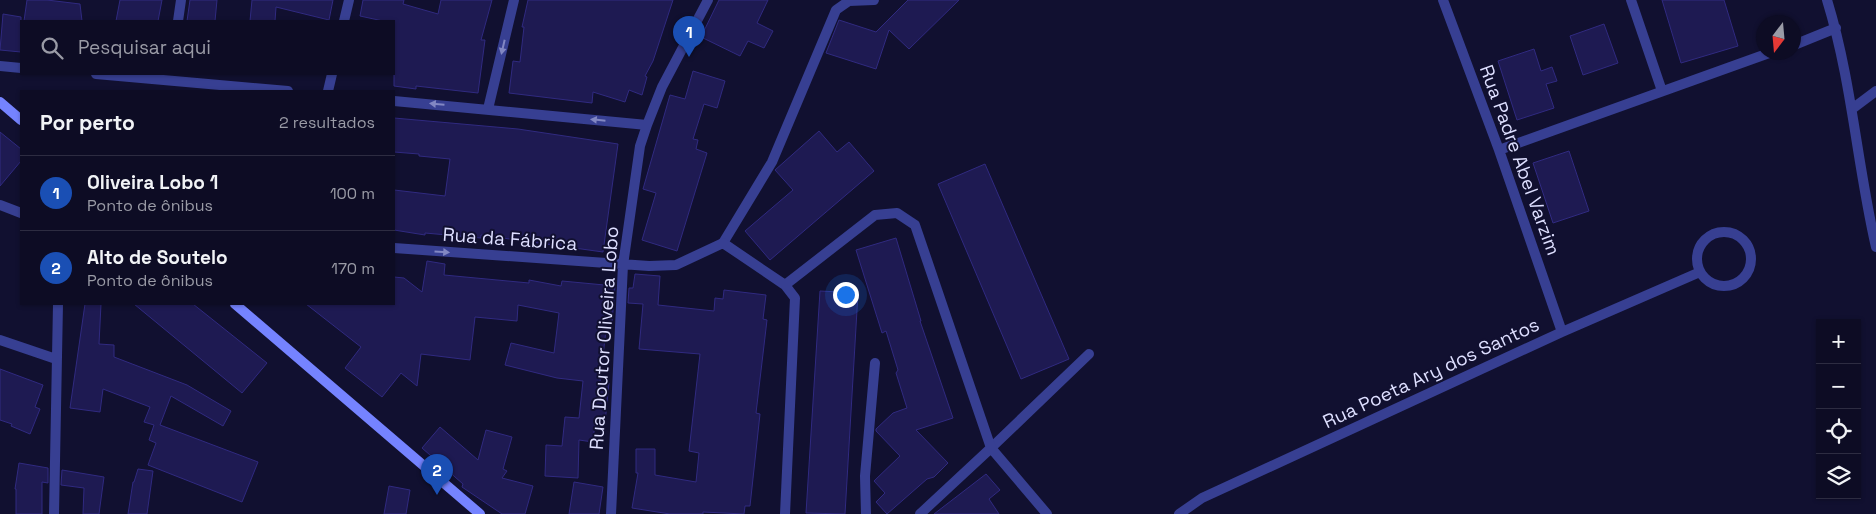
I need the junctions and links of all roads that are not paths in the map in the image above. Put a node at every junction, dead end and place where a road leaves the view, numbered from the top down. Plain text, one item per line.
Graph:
1 (181, 0) edge
2 (349, 0) edge
3 (514, 0) edge
4 (708, 0) edge
5 (874, 0) edge
6 (1443, 0) edge
7 (1631, 0) edge
8 (1827, 0) edge
9 (178, 20) edge
10 (344, 20) edge
11 (1836, 28) junction
12 (1801, 42) edge
13 (1756, 58) edge
14 (0, 66) edge
15 (20, 68) edge
16 (121, 75) edge
17 (332, 75) edge
18 (170, 77) edge
19 (280, 90) edge
20 (328, 90) edge
21 (1662, 91) junction
22 (1876, 91) edge
23 (395, 100) edge
24 (0, 102) edge
25 (488, 109) junction
26 (1852, 109) junction
27 (20, 119) edge
28 (647, 125) junction
29 (1499, 150) junction
30 (0, 205) edge
31 (20, 213) edge
32 (723, 243) junction
33 (1876, 247) edge
34 (395, 248) edge
35 (623, 265) junction
36 (1700, 272) junction
37 (785, 285) junction
38 (58, 305) edge
39 (236, 305) edge
40 (1562, 332) junction
41 (0, 340) edge
42 (1089, 354) dead end
43 (56, 358) junction
44 (874, 363) dead end
45 (991, 448) junction
46 (54, 514) edge
47 (480, 514) edge
48 (611, 514) edge
49 (785, 514) edge
50 (866, 514) edge
51 (920, 514) edge
52 (1047, 514) edge
53 (1180, 514) edge

1 - 9 street
2 - 10 street
3 -> 25 street
4 - 28 street, Rua Doutor Oliveira Lobo
5 - 32 street
6 - 29 street, Rua Padre Abel Varzim
7 - 21 street
8 - 11 street
11 - 12 street
11 - 26 street
13 - 21 street
14 - 15 street
16 - 18 street
17 - 20 street
18 - 19 street
21 - 29 street
22 - 26 street
25 -> 23 street
24 - 27 street
28 -> 25 street
26 - 33 street
28 - 35 street, Rua Doutor Oliveira Lobo
29 - 40 street, Rua Padre Abel Varzim
30 - 31 street
32 - 35 street, Rua da Fábrica
32 - 37 street
34 -> 35 street, Rua da Fábrica
35 - 48 street, Rua Doutor Oliveira Lobo
36 - 36 street
36 - 40 street, Rua Poeta Ary dos Santos
37 - 45 street
37 - 49 street
38 - 43 street
39 - 47 street
40 - 53 street, Rua Poeta Ary dos Santos
41 - 43 street
42 - 45 street
43 - 46 street
44 - 50 street
45 - 51 street
45 - 52 street

